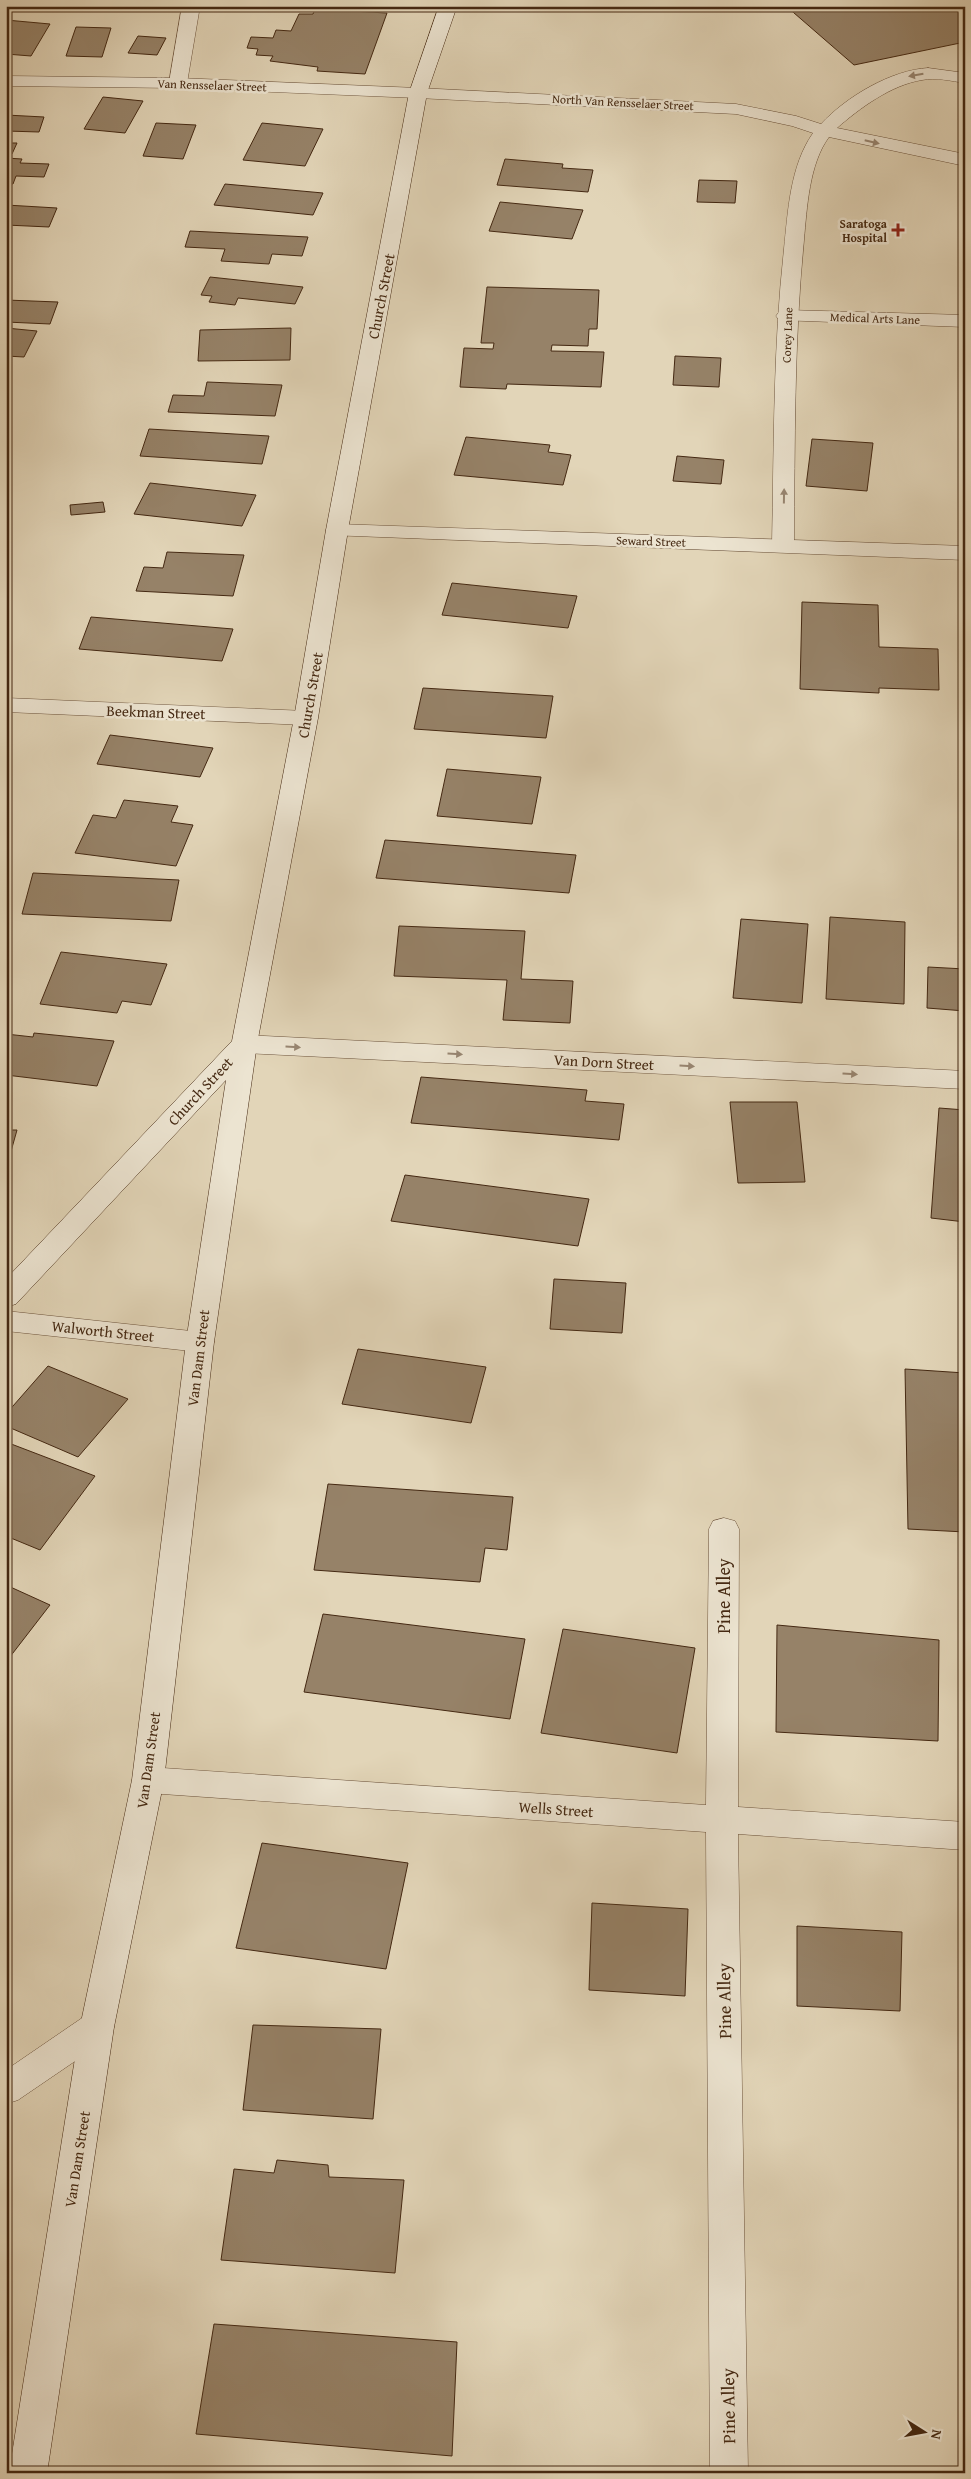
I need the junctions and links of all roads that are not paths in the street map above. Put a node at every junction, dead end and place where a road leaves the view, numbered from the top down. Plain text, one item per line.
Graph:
1 (191, 6) edge
2 (448, 6) edge
3 (965, 78) edge
4 (6, 81) edge
5 (178, 84) junction
6 (418, 93) junction
7 (825, 131) junction
8 (965, 160) edge
9 (786, 316) junction
10 (965, 321) edge
11 (337, 530) junction
12 (783, 545) junction
13 (965, 553) edge
14 (6, 705) edge
15 (306, 718) junction
16 (244, 1044) junction
17 (965, 1080) edge
18 (6, 1297) edge
19 (6, 1321) edge
20 (200, 1342) junction
21 (724, 1529) dead end
22 (148, 1780) junction
23 (722, 1821) junction
24 (965, 1836) edge
25 (97, 2027) junction
26 (6, 2089) edge
27 (28, 2473) edge
28 (729, 2473) edge

1 - 5 street
2 - 6 street, Church Street
3 -> 7 street
4 - 5 street, Van Rensselaer Street
5 - 6 street, Van Rensselaer Street
6 - 7 street, North Van Rensselaer Street
6 - 11 street, Church Street
7 -> 8 street, North Van Rensselaer Street
7 - 9 street, Corey Lane
9 - 10 street, Medical Arts Lane
12 -> 9 street, Corey Lane
11 - 12 street, Seward Street
11 - 15 street, Church Street
12 - 13 street, Seward Street
14 - 15 street, Beekman Street
15 - 16 street, Church Street
16 -> 17 street, Van Dorn Street
16 - 18 street, Church Street
16 - 20 street, Van Dam Street
19 - 20 street, Walworth Street
20 - 22 street, Van Dam Street
21 - 23 street, Pine Alley
22 - 23 street, Wells Street
22 - 25 street, Van Dam Street
23 - 24 street, Wells Street
23 - 28 street, Pine Alley
25 - 26 street
25 - 27 street, Van Dam Street

